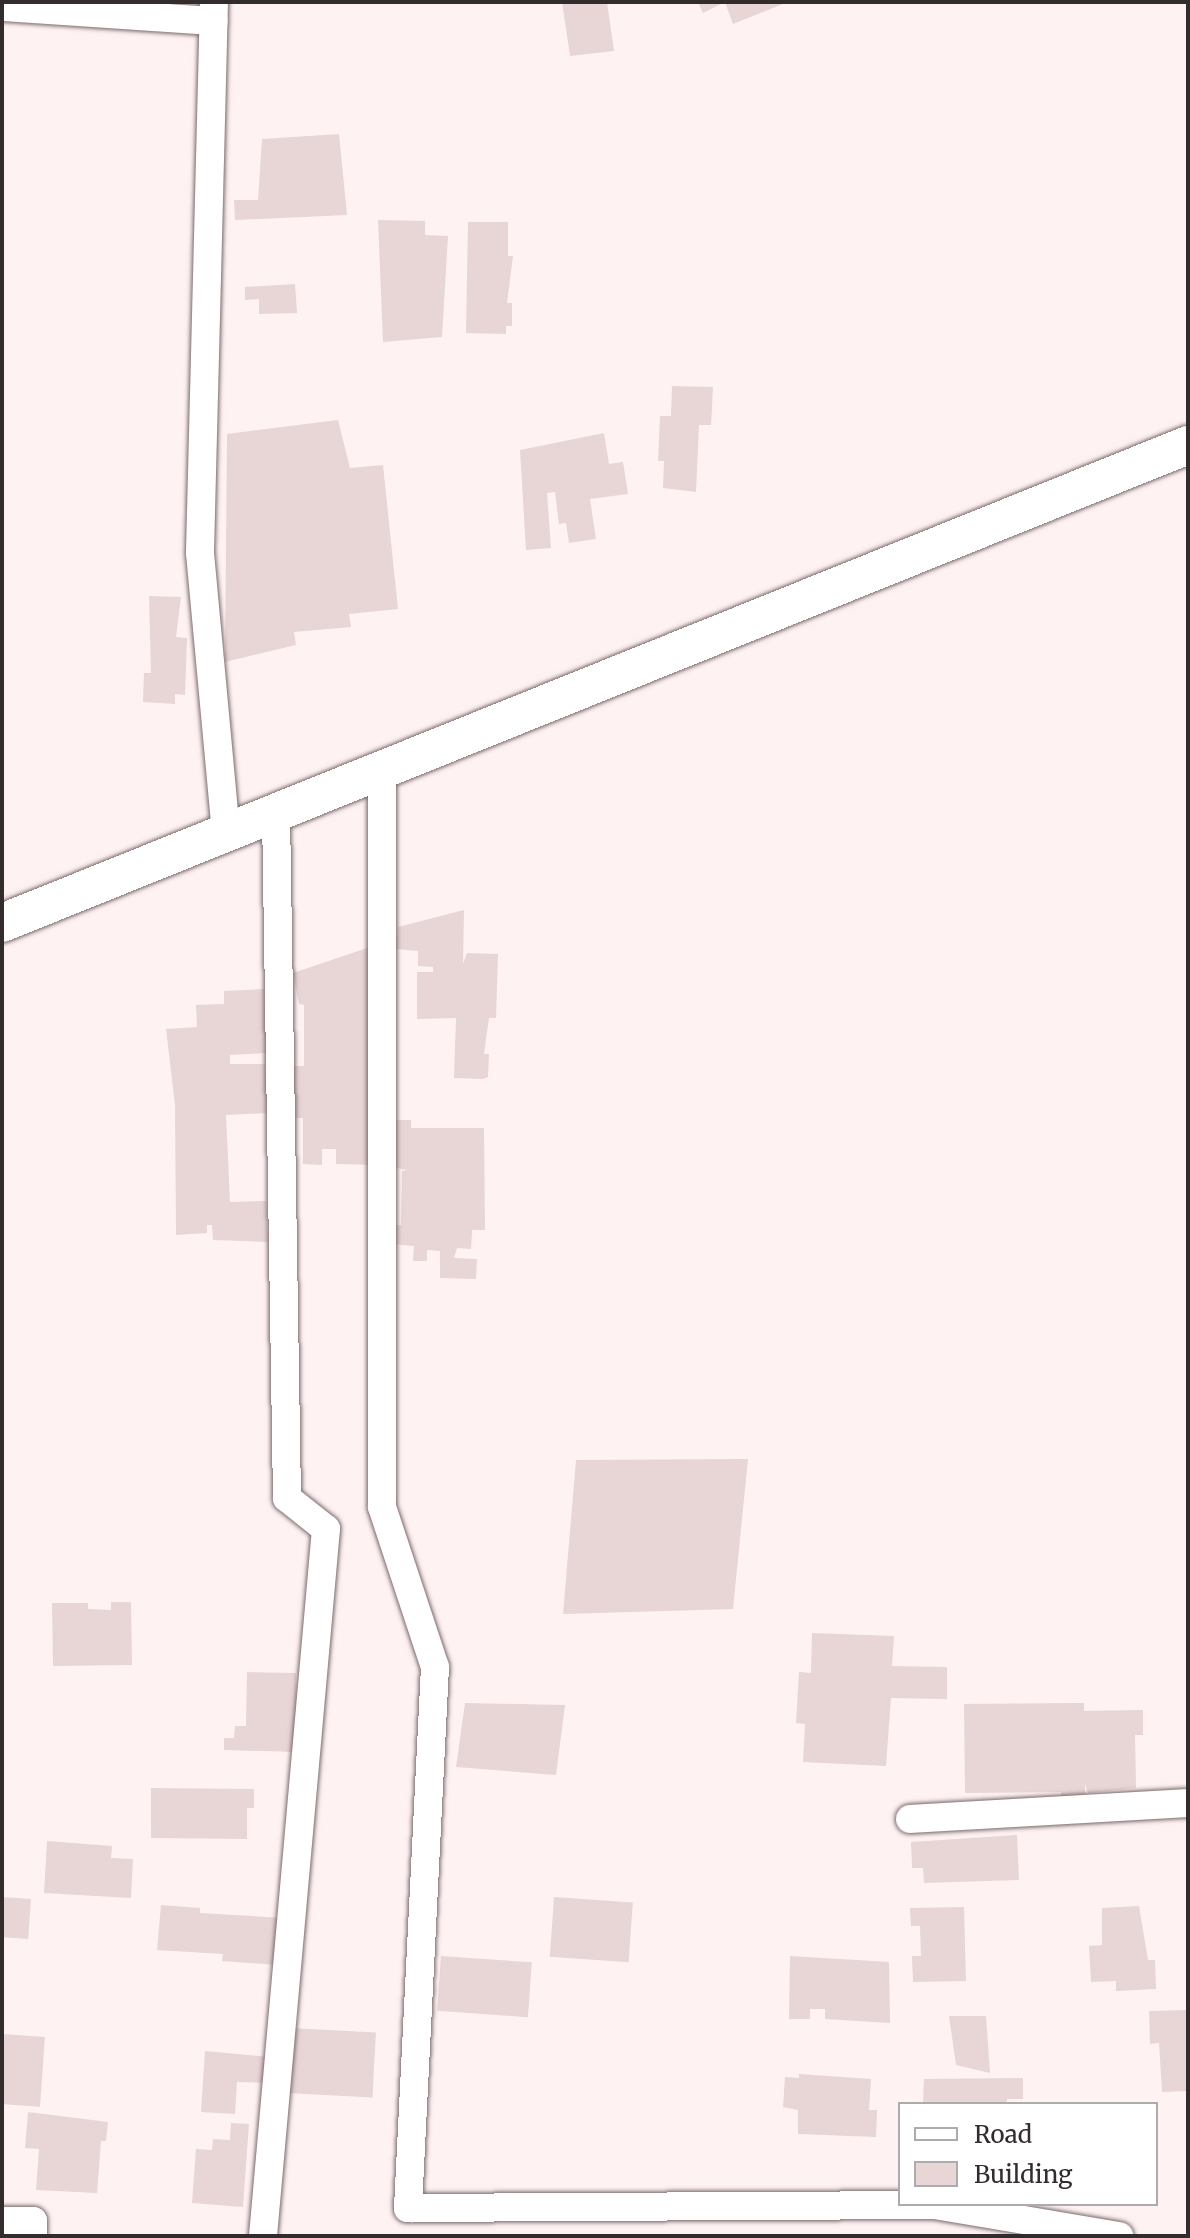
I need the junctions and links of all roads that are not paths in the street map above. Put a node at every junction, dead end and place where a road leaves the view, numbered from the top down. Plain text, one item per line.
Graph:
1 (2, 7) edge
2 (214, 12) edge
3 (1188, 445) edge
4 (382, 770) junction
5 (276, 812) junction
6 (226, 832) junction
7 (2, 923) edge
8 (1188, 1803) edge
9 (910, 1819) dead end
10 (898, 2205) edge
11 (941, 2206) edge
12 (2, 2221) edge
13 (33, 2236) edge
14 (263, 2236) edge
15 (1119, 2236) edge

1 - 2 street
2 - 6 street
3 - 4 main road
4 - 5 main road
4 - 10 street
5 - 6 main road
5 - 14 street
6 - 7 main road
8 - 9 street
11 - 15 street
12 - 13 street

